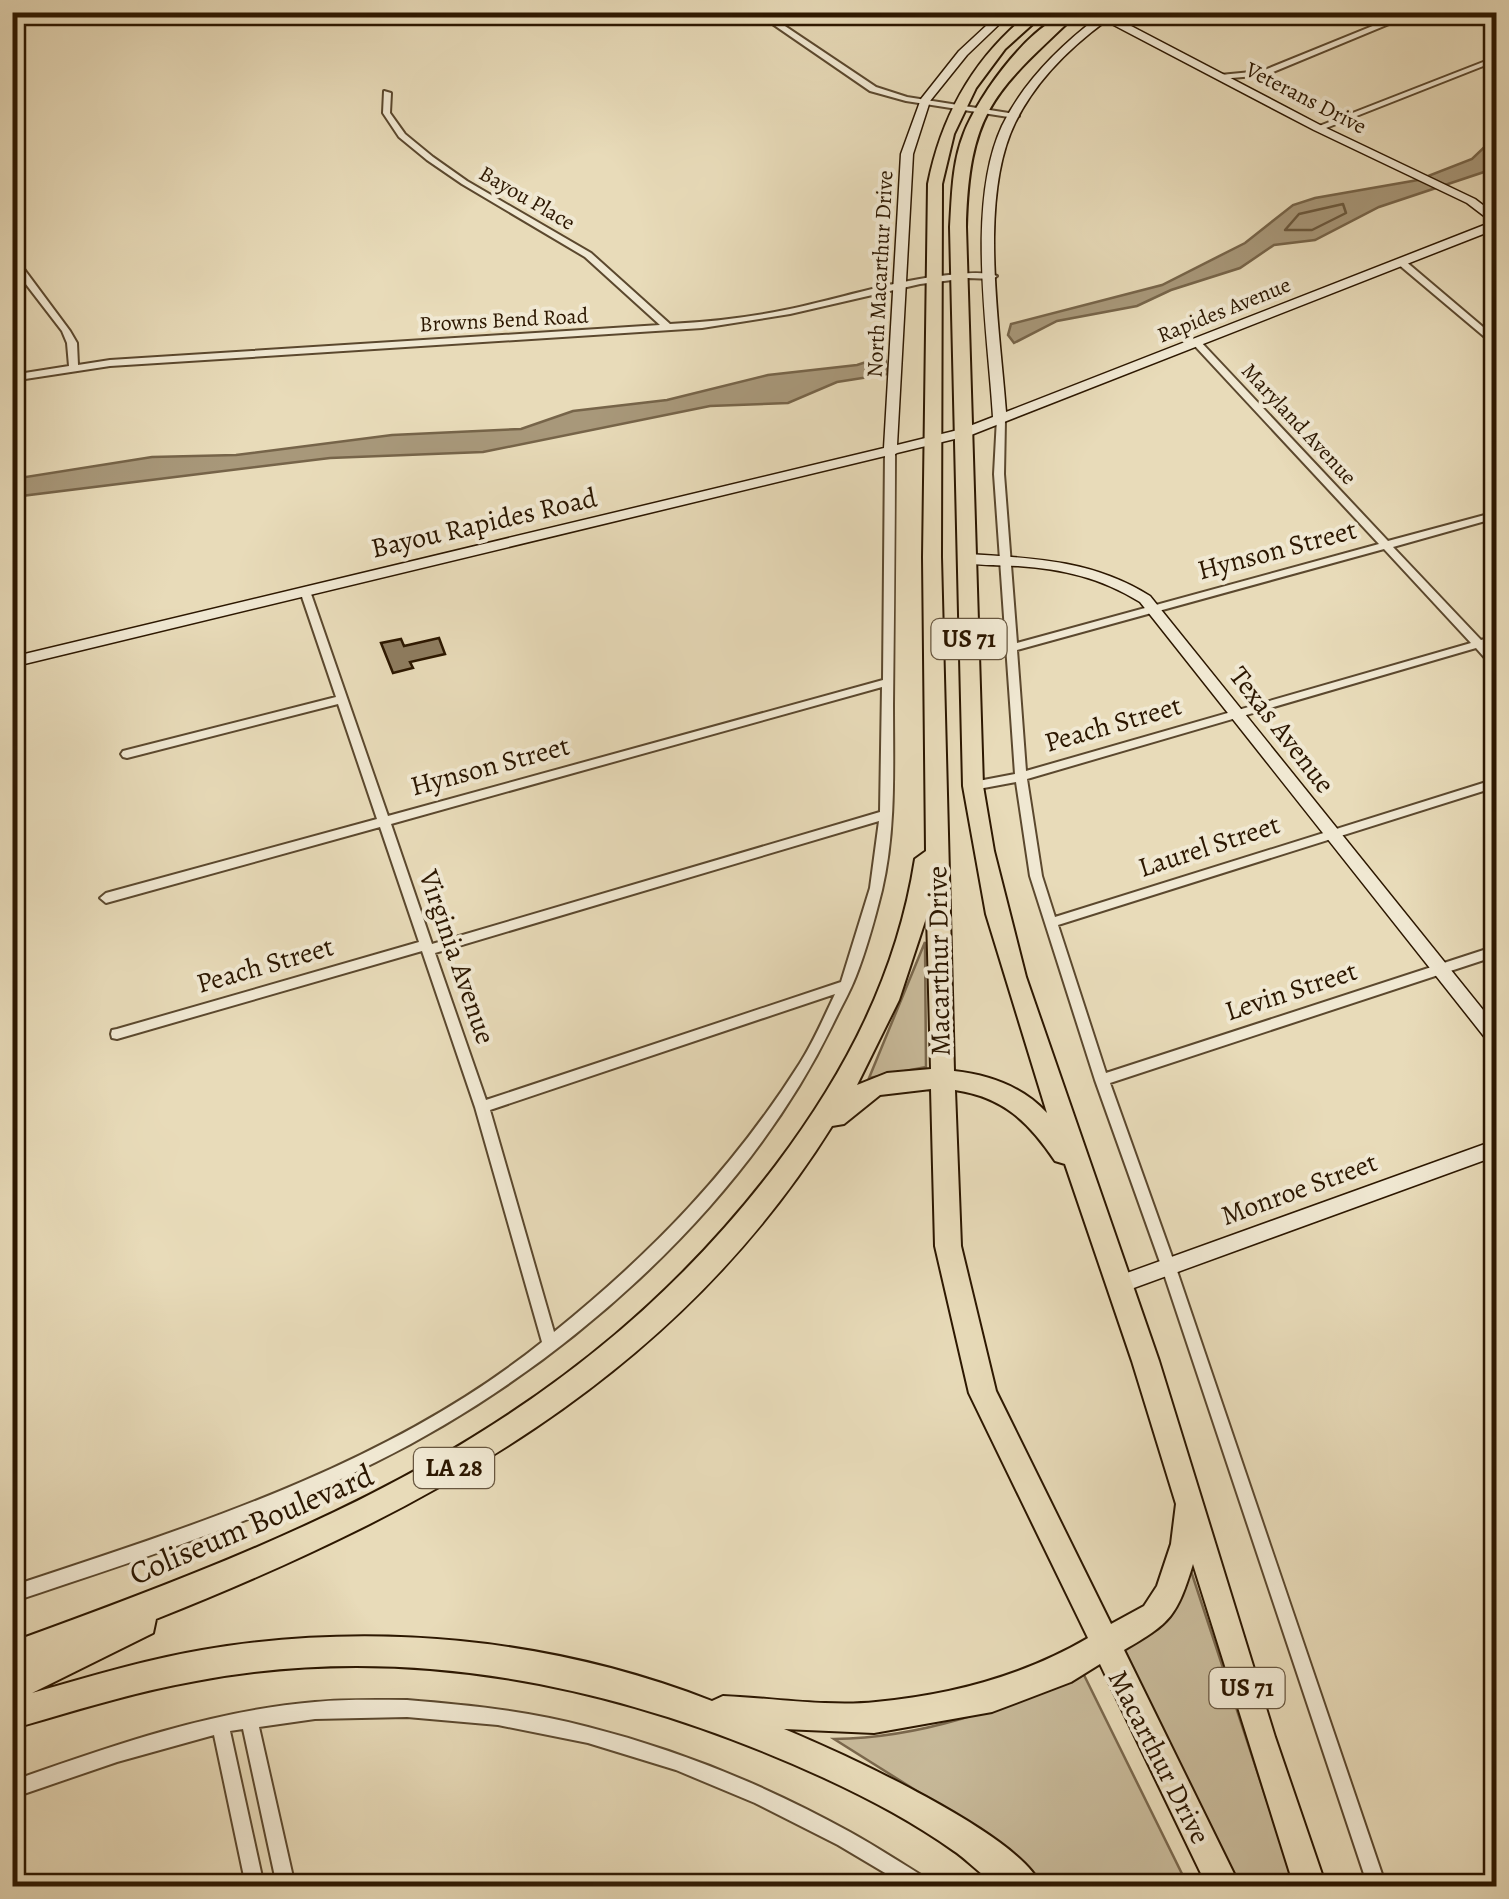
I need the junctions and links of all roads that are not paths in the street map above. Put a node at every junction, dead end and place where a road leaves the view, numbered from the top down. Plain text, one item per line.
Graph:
1 (758, 12) edge
2 (1006, 12) edge
3 (1040, 12) edge
4 (1073, 12) edge
5 (1415, 12) edge
6 (1104, 14) edge
7 (1496, 59) edge
8 (1220, 78) junction
9 (387, 93) dead end
10 (924, 101) junction
11 (956, 106) junction
12 (982, 111) junction
13 (1015, 116) junction
14 (1318, 128) junction
15 (1468, 199) junction
16 (1496, 208) edge
17 (1496, 223) edge
18 (1480, 232) junction
19 (12, 260) edge
20 (1401, 262) junction
21 (960, 274) junction
22 (934, 276) junction
23 (993, 276) junction
24 (901, 282) junction
25 (668, 328) junction
26 (1196, 342) junction
27 (1496, 342) edge
28 (74, 368) junction
29 (12, 378) edge
30 (1000, 420) junction
31 (966, 432) junction
32 (934, 441) junction
33 (890, 453) junction
34 (1496, 516) edge
35 (1386, 546) junction
36 (932, 556) junction
37 (967, 558) junction
38 (1007, 561) junction
39 (304, 591) junction
40 (1155, 608) junction
41 (1496, 639) edge
42 (1478, 644) junction
43 (1013, 648) junction
44 (12, 662) edge
45 (1496, 663) edge
46 (888, 682) junction
47 (341, 699) junction
48 (1237, 715) junction
49 (127, 754) dead end
50 (936, 761) junction
51 (1020, 776) junction
52 (1496, 783) edge
53 (973, 786) junction
54 (887, 814) junction
55 (384, 821) junction
56 (1332, 833) junction
57 (106, 898) dead end
58 (1051, 923) junction
59 (427, 948) junction
60 (1496, 951) edge
61 (1440, 970) junction
62 (847, 985) junction
63 (116, 1034) dead end
64 (1496, 1039) edge
65 (1102, 1080) junction
66 (942, 1082) junction
67 (482, 1107) junction
68 (806, 1145) junction
69 (1496, 1148) edge
70 (1080, 1177) junction
71 (1168, 1265) junction
72 (1120, 1284) junction
73 (550, 1344) junction
74 (535, 1356) joint
75 (1186, 1489) junction
76 (271, 1558) junction
77 (12, 1594) edge
78 (1104, 1648) junction
79 (12, 1657) edge
80 (12, 1687) edge
81 (700, 1709) junction
82 (12, 1714) edge
83 (249, 1719) junction
84 (220, 1724) junction
85 (12, 1790) edge
86 (255, 1886) edge
87 (286, 1886) edge
88 (923, 1886) edge
89 (1025, 1886) edge
90 (1224, 1886) edge
91 (1310, 1886) edge
92 (1377, 1886) edge

1 - 10 street
2 - 10 street, North Macarthur Drive
3 - 11 highway, Macarthur Drive / US 71
4 - 12 highway, Macarthur Drive / US 71
5 - 8 street
6 - 8 street, Veterans Drive
6 - 13 street
7 - 14 street
8 - 14 street, Veterans Drive
9 - 25 street, Bayou Place
10 - 11 street
10 - 24 street, North Macarthur Drive
11 - 12 street
11 - 22 highway, Macarthur Drive / US 71
12 - 13 street
12 - 21 highway, Macarthur Drive / US 71
13 - 23 street
14 - 15 street, Veterans Drive
15 - 16 street
15 - 17 street, Veterans Drive
15 - 18 street
17 - 18 street, Rapides Avenue
18 - 20 street, Rapides Avenue
19 - 28 street
20 - 26 street, Rapides Avenue
20 - 27 street
21 - 22 street, Browns Bend Road
21 - 23 street, Browns Bend Road
21 - 31 highway, Macarthur Drive / US 71
22 - 24 street, Browns Bend Road
22 - 32 highway, Macarthur Drive / US 71
23 - 30 street
24 - 25 street, Browns Bend Road
24 - 33 street, North Macarthur Drive
25 - 28 street, Browns Bend Road
26 - 30 street, Rapides Avenue
26 - 35 street, Maryland Avenue
28 - 29 street, Browns Bend Road
30 - 31 street, Rapides Avenue
30 - 38 street
31 - 32 street, Bayou Rapides Road
31 - 37 highway, Macarthur Drive / US 71
32 - 33 street, Bayou Rapides Road
32 - 36 highway, Macarthur Drive / US 71
33 - 39 street, Bayou Rapides Road
33 - 46 street, Macarthur Drive
34 - 35 street, Hynson Street
35 - 40 street, Hynson Street
35 - 42 street, Maryland Avenue
36 - 37 highway
36 - 50 highway, Macarthur Drive / US 71
37 - 38 street, Texas Avenue
37 - 53 highway, Macarthur Drive / US 71
38 - 40 street, Texas Avenue
38 - 43 street
39 - 44 street, Bayou Rapides Road
39 - 47 street, Virginia Avenue
40 - 43 street, Hynson Street
40 - 48 street, Texas Avenue
41 - 42 street, Peach Street
42 - 45 street, Maryland Avenue
42 - 48 street, Peach Street
43 - 51 street
46 - 54 street, Macarthur Drive
46 - 55 street, Hynson Street
47 - 49 street
47 - 55 street, Virginia Avenue
48 - 51 street, Peach Street
48 - 56 street, Texas Avenue
50 - 66 highway, Macarthur Drive / US 71
50 - 68 highway, LA 28
51 - 53 street, Peach Street
51 - 58 street
52 - 56 street, Laurel Street
53 - 70 highway, Macarthur Drive / US 71
54 - 59 street, Peach Street
54 - 62 street, Macarthur Drive
55 - 57 street, Hynson Street
55 - 59 street, Virginia Avenue
56 - 58 street, Laurel Street
56 - 61 street, Texas Avenue
58 - 65 street
59 - 63 street, Peach Street
59 - 67 street, Virginia Avenue
60 - 61 street, Levin Street
61 - 64 street, Texas Avenue
61 - 65 street, Levin Street
62 - 67 street
62 - 73 street, Macarthur Drive
65 - 71 street
66 - 68 highway
66 - 70 highway
66 - 78 highway, Macarthur Drive / US 71
67 - 73 street, Virginia Avenue
68 - 76 highway, Coliseum Boulevard / LA 28
69 - 71 street, Monroe Street
70 - 72 highway, Macarthur Drive / US 71
71 - 72 street, Monroe Street
71 - 92 street
72 - 75 highway, Macarthur Drive / US 71
73 - 74 street, Macarthur Drive
74 - 77 street, Coliseum Boulevard
75 - 78 highway
75 - 91 highway, Macarthur Drive / US 71
76 - 79 highway, Coliseum Boulevard / LA 28
76 - 80 highway
78 - 81 highway
78 - 90 highway, Macarthur Drive / US 71
81 - 82 highway
81 - 89 highway
83 - 84 street
83 - 87 street
83 - 88 street
84 - 85 street
84 - 86 street

